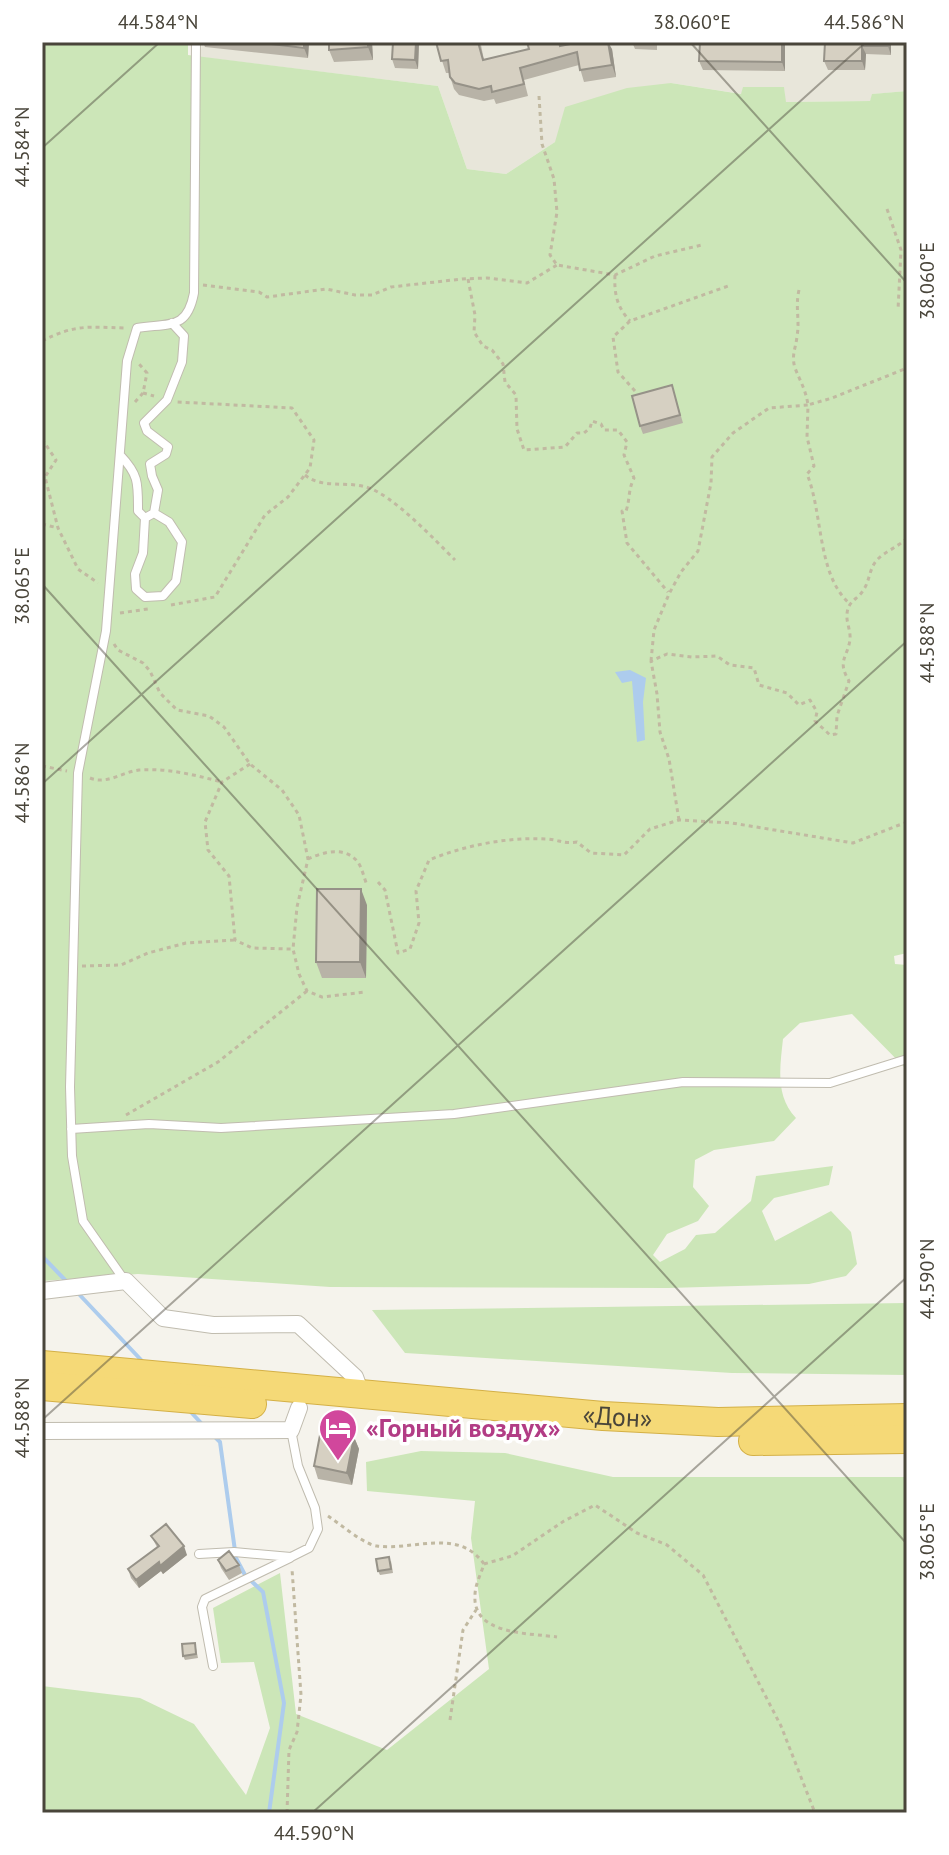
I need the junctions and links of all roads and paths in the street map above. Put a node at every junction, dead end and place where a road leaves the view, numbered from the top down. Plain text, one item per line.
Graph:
1 (196, 42) edge
2 (539, 96) dead end
3 (887, 209) dead end
4 (702, 245) dead end
5 (557, 265) junction
6 (615, 275) junction
7 (468, 279) junction
8 (731, 285) dead end
9 (799, 290) dead end
10 (194, 293) junction
11 (898, 310) dead end
12 (630, 321) junction
13 (172, 323) junction
14 (137, 328) junction
15 (42, 341) edge
16 (907, 368) edge
17 (635, 391) dead end
18 (143, 393) dead end
19 (167, 400) junction
20 (808, 405) junction
21 (42, 439) edge
22 (120, 455) junction
23 (305, 475) junction
24 (150, 516) junction
25 (42, 524) edge
26 (58, 528) junction
27 (907, 538) edge
28 (455, 560) dead end
29 (109, 590) junction
30 (669, 594) junction
31 (849, 603) junction
32 (169, 605) dead end
33 (153, 608) dead end
34 (107, 616) junction
35 (106, 631) junction
36 (651, 661) junction
37 (250, 764) junction
38 (42, 766) edge
39 (78, 773) junction
40 (222, 782) junction
41 (679, 820) junction
42 (907, 822) edge
43 (308, 859) junction
44 (378, 882) dead end
45 (367, 885) dead end
46 (235, 940) junction
47 (293, 949) junction
48 (73, 967) junction
49 (307, 991) junction
50 (365, 992) dead end
51 (907, 1059) edge
52 (113, 1127) junction
53 (71, 1129) junction
54 (126, 1281) junction
55 (42, 1291) edge
56 (42, 1365) edge
57 (42, 1386) edge
58 (362, 1396) junction
59 (907, 1418) edge
60 (295, 1419) junction
61 (42, 1431) edge
62 (907, 1439) edge
63 (315, 1508) junction
64 (199, 1554) dead end
65 (291, 1557) junction
66 (484, 1564) junction
67 (476, 1610) junction
68 (557, 1637) dead end
69 (213, 1666) dead end
70 (450, 1720) dead end
71 (287, 1813) edge
72 (815, 1813) edge

1 - 10 lane
2 - 5 path
3 - 11 path
4 - 6 path
5 - 6 path
5 - 7 path
6 - 12 path
7 - 10 path
7 - 30 path
8 - 12 path
9 - 20 path
10 - 13 lane
12 - 17 path
13 - 14 lane
13 - 19 lane
14 - 15 path
14 - 22 lane
16 - 20 path
18 - 19 path
19 - 23 path
19 - 24 lane
20 - 30 path
20 - 31 path
21 - 26 path
22 - 24 lane
22 - 29 lane
23 - 28 path
23 - 32 path
24 - 24 lane
25 - 26 path
26 - 29 path
27 - 31 path
29 - 34 lane
30 - 36 path
31 - 36 path
33 - 34 path
34 - 35 lane
35 - 37 path
35 - 39 lane
36 - 41 path
37 - 40 path
37 - 43 path
38 - 39 path
39 - 40 path
39 - 48 lane
40 - 46 path
41 - 42 path
41 - 44 path
43 - 45 path
43 - 47 path
46 - 47 path
46 - 48 path
47 - 49 path
48 - 53 lane
49 - 50 path
49 - 52 path
51 - 52 lane
52 - 53 lane
53 - 54 lane
54 - 55 street
54 - 58 street
56 - 58 highway, «Дон»
57 - 60 highway, «Дон»
58 - 59 highway, «Дон»
60 - 61 street
60 - 62 highway, «Дон»
60 - 63 lane
63 - 65 lane
63 - 66 path
64 - 65 lane
65 - 69 lane
65 - 71 path
66 - 67 path
66 - 72 path
67 - 68 path
67 - 70 path

